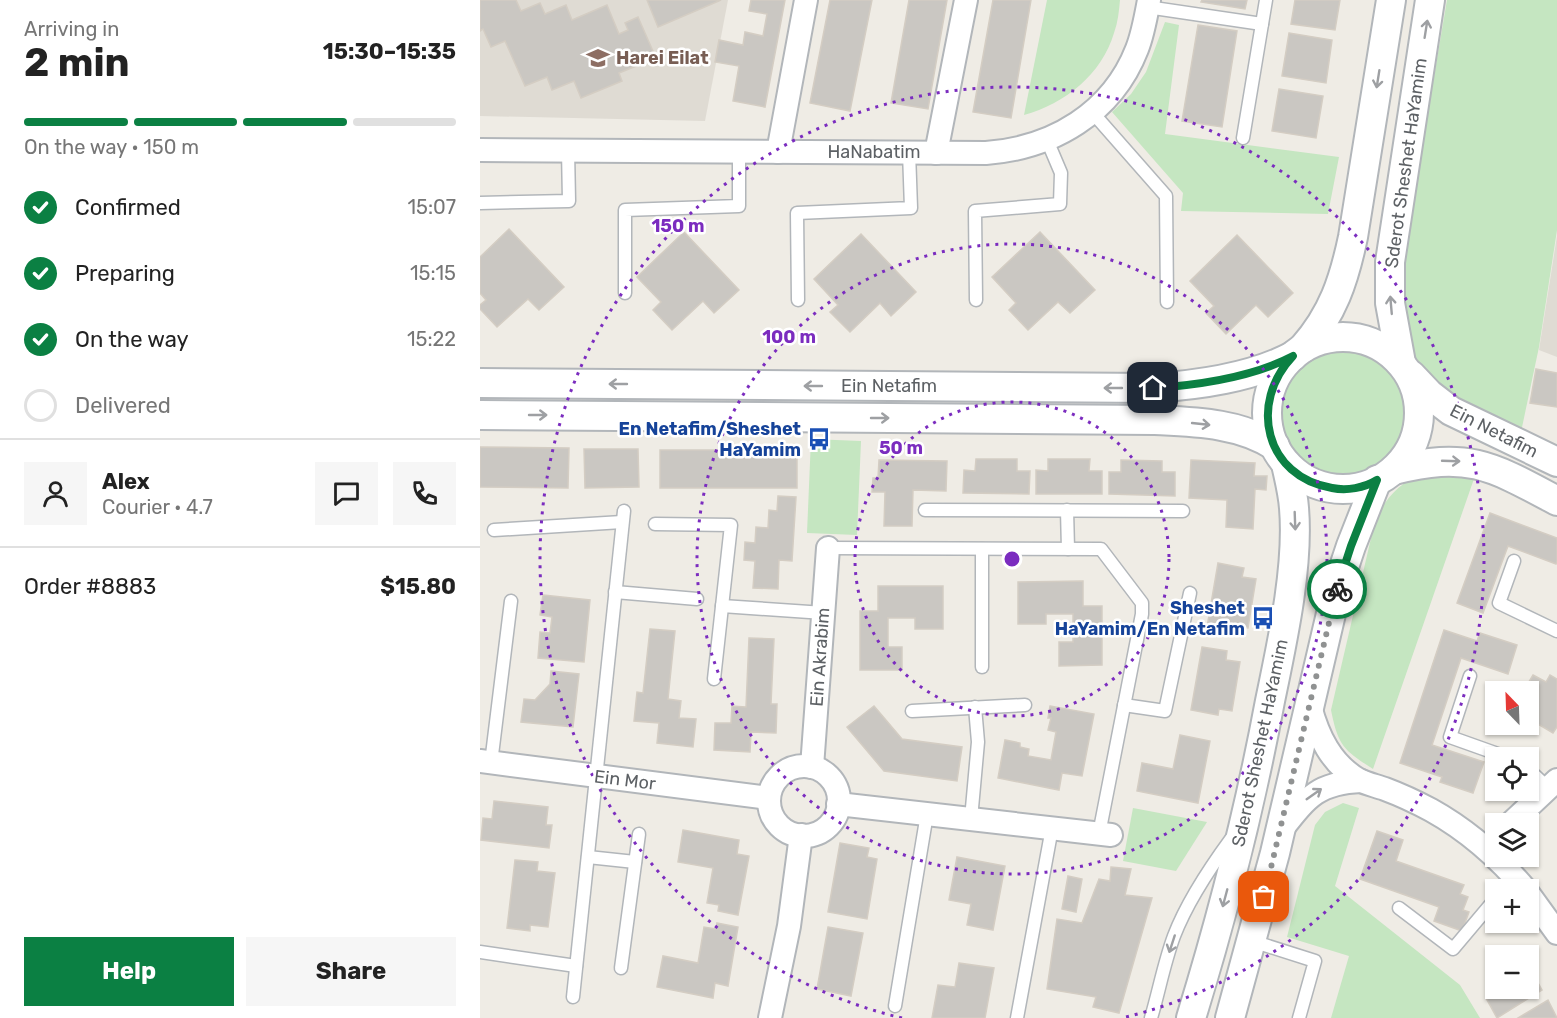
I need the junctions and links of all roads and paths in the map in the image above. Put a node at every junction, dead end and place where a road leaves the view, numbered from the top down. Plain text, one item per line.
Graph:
1 (806, 0) edge
2 (966, 0) edge
3 (1266, 0) edge
4 (1391, 0) edge
5 (1430, 0) edge
6 (1148, 3) edge
7 (1262, 24) junction
8 (1093, 113) junction
9 (1244, 138) dead end
10 (1047, 140) junction
11 (480, 143) edge
12 (480, 150) edge
13 (516, 150) junction
14 (568, 150) junction
15 (739, 151) junction
16 (778, 152) junction
17 (909, 153) junction
18 (936, 153) junction
19 (480, 203) edge
20 (625, 294) dead end
21 (798, 300) dead end
22 (976, 300) dead end
23 (1167, 302) dead end
24 (1298, 352) junction
25 (1404, 367) junction
26 (480, 383) edge
27 (480, 415) edge
28 (1280, 455) junction
29 (1552, 455) edge
30 (1386, 475) junction
31 (1557, 501) edge
32 (925, 510) dead end
33 (1068, 510) junction
34 (1183, 511) dead end
35 (655, 524) dead end
36 (494, 530) dead end
37 (828, 548) joint
38 (982, 549) junction
39 (1068, 549) junction
40 (1514, 561) dead end
41 (615, 592) junction
42 (1190, 593) dead end
43 (697, 599) dead end
44 (511, 601) dead end
45 (722, 606) junction
46 (824, 613) junction
47 (1557, 631) edge
48 (982, 667) dead end
49 (1470, 676) dead end
50 (714, 679) dead end
51 (1025, 705) dead end
52 (1124, 705) junction
53 (1310, 706) junction
54 (975, 708) junction
55 (912, 711) dead end
56 (1485, 749) edge
57 (485, 762) edge
58 (812, 767) junction
59 (596, 776) junction
60 (1539, 776) edge
61 (1361, 781) junction
62 (1553, 784) edge
63 (769, 798) junction
64 (838, 804) junction
65 (1522, 813) edge
66 (927, 814) junction
67 (971, 819) junction
68 (1245, 822) junction
69 (1052, 828) junction
70 (1280, 831) junction
71 (639, 834) dead end
72 (1105, 834) joint
73 (801, 836) junction
74 (1485, 840) edge
75 (588, 857) junction
76 (635, 862) junction
77 (1399, 908) dead end
78 (1539, 910) edge
79 (1485, 911) edge
80 (1557, 933) edge
81 (1252, 940) junction
82 (480, 952) edge
83 (576, 966) junction
84 (621, 968) dead end
85 (573, 997) dead end
86 (895, 1006) dead end
87 (770, 1018) edge
88 (1017, 1018) edge
89 (1151, 1018) edge
90 (1191, 1018) edge
91 (1230, 1018) edge
92 (1299, 1018) edge

1 - 16 street
2 - 18 street
3 - 7 lane
4 -> 24 street
25 -> 5 street, Sderot Sheshet HaYamim
6 - 7 lane
6 - 8 street, HaNabatim
7 - 9 lane
8 - 10 street, HaNabatim
8 - 23 lane
10 - 18 street, HaNabatim
10 - 22 lane
11 - 13 street, HaNabatim
12 - 13 street, HaNabatim
13 - 14 street, HaNabatim
14 - 15 street, HaNabatim
14 - 19 lane
15 - 16 street, HaNabatim
15 - 20 lane
16 - 17 street, HaNabatim
17 - 18 street, HaNabatim
17 - 21 lane
24 - 25 street
24 -> 26 street, Ein Netafim
24 - 28 street
25 - 29 street, Ein Netafim
25 - 30 street
27 -> 28 street, Ein Netafim
28 - 30 street
28 -> 68 street, Sderot Sheshet HaYamim
30 -> 31 street, Ein Netafim
30 - 53 street, Sderot Sheshet HaYamim
32 - 33 lane
33 - 34 lane
33 - 39 lane
35 - 45 lane
36 - 41 lane
37 - 38 lane
37 - 46 street, Ein Akrabim
38 - 39 lane
38 - 48 lane
39 - 52 lane
40 - 47 lane
41 - 43 lane
41 - 59 lane
42 - 52 lane
44 - 57 lane
45 - 46 lane
45 - 50 lane
46 - 58 street, Ein Akrabim
49 - 56 lane
51 - 54 lane
52 - 72 lane
53 - 61 street
53 - 70 street, Sderot Sheshet HaYamim
54 - 55 lane
54 - 67 lane
57 - 59 street, Ein Mor
58 - 63 street
58 - 64 street
59 - 63 street, Ein Mor
59 - 75 lane
60 - 62 lane
70 -> 61 street
61 - 74 street
62 - 65 street
63 - 73 street
64 - 66 street
64 - 73 street
66 - 67 street
66 - 86 lane
67 - 69 street
68 -> 89 lane
68 -> 90 street, Sderot Sheshet HaYamim
69 - 72 street
69 - 88 lane
70 - 81 street, Sderot Sheshet HaYamim
71 - 76 lane
73 - 87 street
75 - 76 lane
75 - 83 lane
76 - 84 lane
77 - 79 lane
78 - 80 street
81 - 91 street, Sderot Sheshet HaYamim
81 - 92 lane
82 - 83 lane
83 - 85 lane

